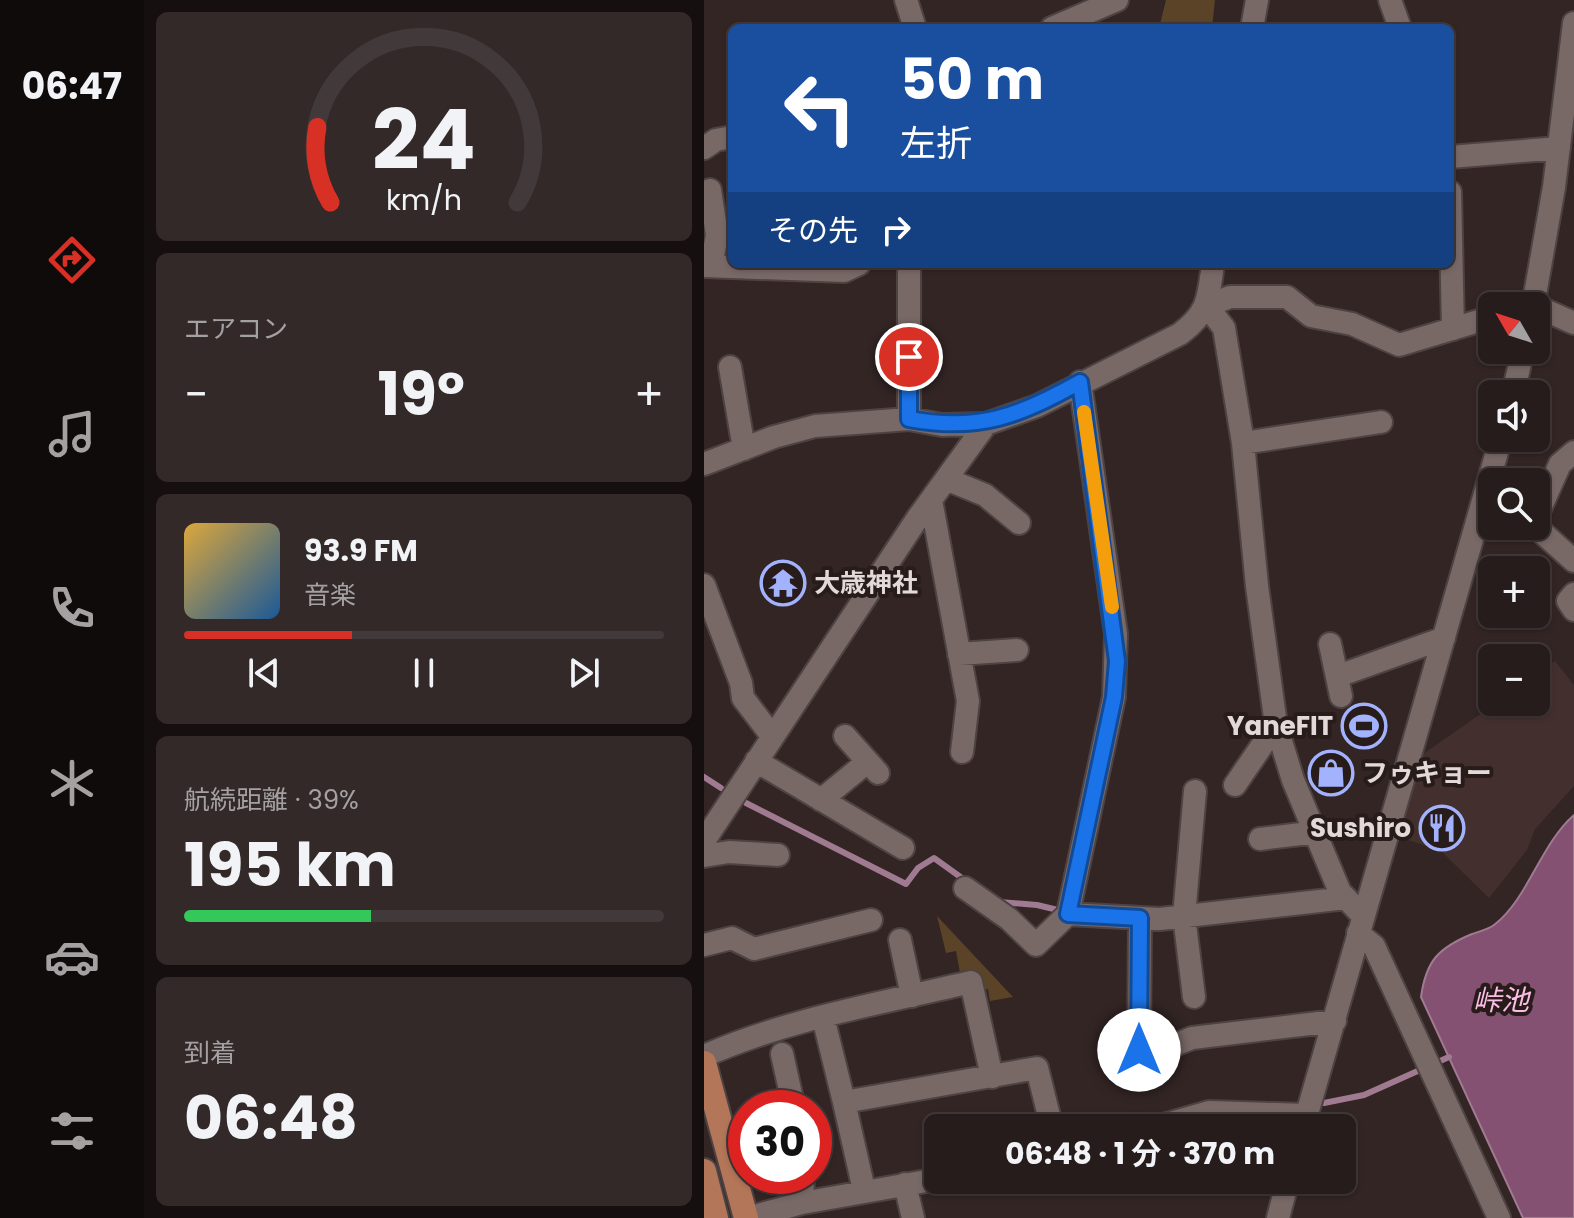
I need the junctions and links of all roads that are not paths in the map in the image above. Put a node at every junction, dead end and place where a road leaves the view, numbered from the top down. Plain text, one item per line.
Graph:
1 (906, 0) edge
2 (1117, 0) edge
3 (1257, 0) edge
4 (1390, 0) edge
5 (1075, 9) edge
6 (1574, 23) edge
7 (914, 24) edge
8 (1057, 24) edge
9 (1253, 24) edge
10 (1399, 24) edge
11 (1559, 148) junction
12 (1454, 157) edge
13 (710, 190) dead end
14 (707, 266) edge
15 (728, 267) edge
16 (762, 268) edge
17 (850, 268) edge
18 (909, 268) edge
19 (1212, 268) edge
20 (1452, 268) edge
21 (1534, 292) edge
22 (1207, 306) junction
23 (1550, 313) edge
24 (1478, 321) edge
25 (1574, 323) edge
26 (1453, 329) junction
27 (730, 367) dead end
28 (1080, 382) junction
29 (909, 419) junction
30 (986, 424) junction
31 (1371, 429) dead end
32 (1243, 443) junction
33 (744, 449) junction
34 (1560, 457) edge
35 (704, 464) edge
36 (946, 479) junction
37 (1550, 482) edge
38 (931, 500) junction
39 (1019, 523) dead end
40 (1478, 535) edge
41 (1550, 539) edge
42 (1574, 561) edge
43 (704, 585) edge
44 (1574, 594) edge
45 (709, 609) edge
46 (1574, 610) edge
47 (1444, 638) junction
48 (1330, 644) dead end
49 (1017, 650) dead end
50 (959, 654) junction
51 (1276, 725) junction
52 (772, 736) junction
53 (845, 736) dead end
54 (962, 752) dead end
55 (756, 761) junction
56 (1235, 785) dead end
57 (1195, 791) dead end
58 (821, 800) junction
59 (1317, 832) junction
60 (1260, 839) dead end
61 (704, 841) edge
62 (903, 848) dead end
63 (778, 855) dead end
64 (704, 856) edge
65 (965, 888) dead end
66 (1346, 898) junction
67 (1068, 914) junction
68 (1184, 916) junction
69 (1140, 918) junction
70 (871, 920) dead end
71 (1360, 925) junction
72 (900, 940) dead end
73 (704, 945) edge
74 (912, 996) junction
75 (1194, 997) dead end
76 (823, 1017) junction
77 (1335, 1021) junction
78 (782, 1054) dead end
79 (704, 1056) edge
80 (704, 1063) edge
81 (992, 1077) junction
82 (790, 1090) edge
83 (844, 1102) junction
84 (1048, 1114) edge
85 (1202, 1114) edge
86 (1228, 1114) edge
87 (1307, 1114) edge
88 (704, 1171) edge
89 (924, 1181) edge
90 (905, 1184) junction
91 (864, 1190) junction
92 (802, 1194) edge
93 (1284, 1194) edge
94 (802, 1203) junction
95 (716, 1218) edge
96 (746, 1218) edge
97 (913, 1218) edge
98 (1278, 1218) edge
99 (1499, 1218) edge

1 - 7 street
2 - 5 street
3 - 9 street
4 - 10 street
5 - 8 street
6 - 11 street
11 - 12 street
11 - 21 street
13 - 14 street
14 - 15 street
16 - 17 street
18 - 29 street
19 - 22 street
20 - 26 street
22 - 26 street
22 - 28 street
22 - 32 street
23 - 25 street
24 - 26 street
27 - 33 street
28 - 30 street
28 - 67 street
29 - 30 street
29 - 33 street
30 - 36 street
31 - 32 street
32 - 51 street
33 - 35 street
34 - 37 street
36 - 38 street
36 - 39 street
38 - 50 street
38 - 52 street
40 - 47 street
41 - 42 street
43 - 45 street
44 - 46 street
45 - 52 street
47 - 48 street
47 - 71 street
49 - 50 street
50 - 54 street
51 - 56 street
51 - 59 street
52 - 55 street
53 - 58 street
55 - 58 street
55 - 61 street
57 - 68 street
58 - 62 street
59 - 60 street
59 - 66 street
63 - 64 street
65 - 67 street
66 - 68 street
66 - 71 street
67 - 69 street
68 - 69 street
68 - 75 street
69 - 77 street
70 - 73 street
71 - 77 street
71 - 99 street
72 - 74 street
74 - 76 street
74 - 81 street
76 - 79 street
76 - 83 street
77 - 87 street
78 - 82 street
80 - 96 main road
81 - 83 street
81 - 84 street
83 - 91 street
85 - 86 street
88 - 95 main road
89 - 90 street
90 - 91 street
90 - 97 street
91 - 94 street
92 - 94 street
93 - 98 street
94 - 96 street

